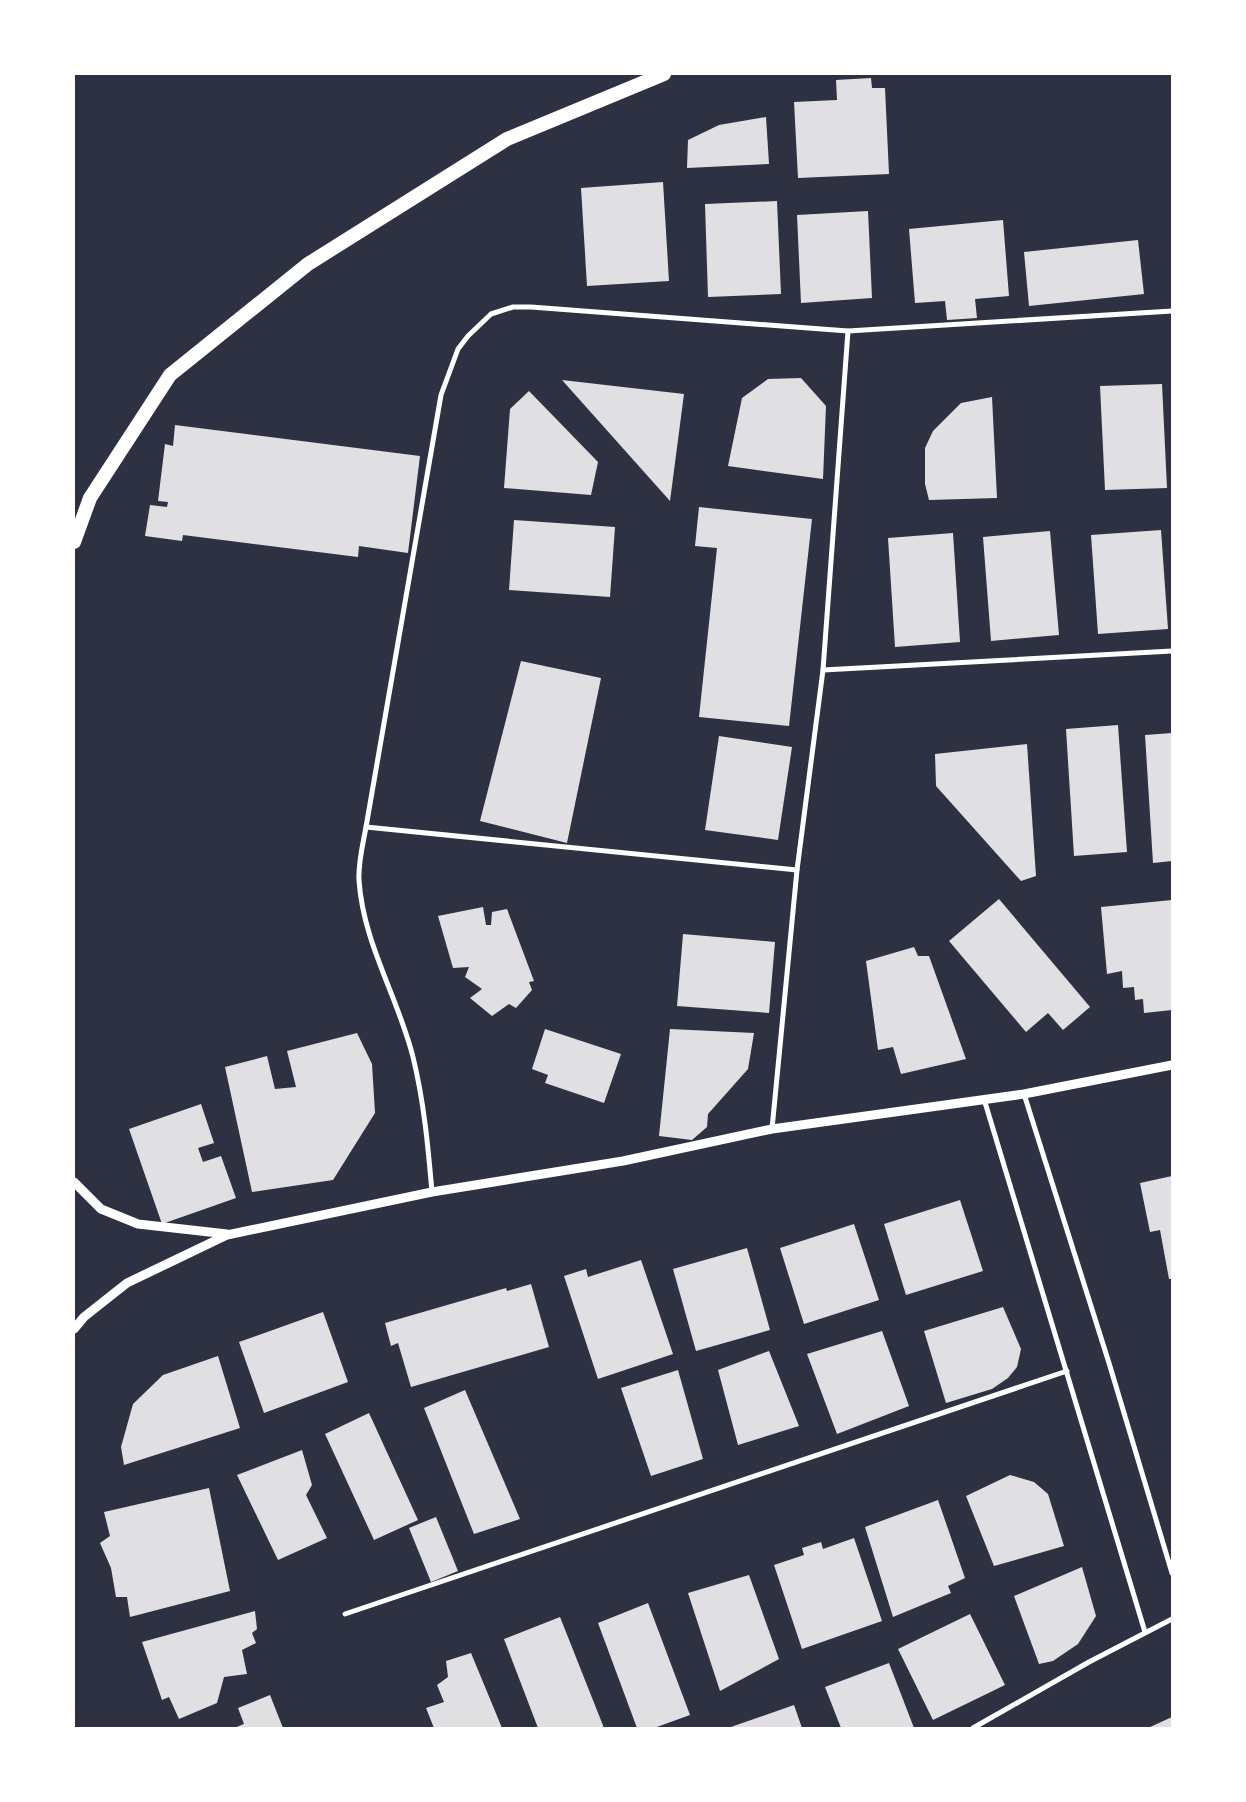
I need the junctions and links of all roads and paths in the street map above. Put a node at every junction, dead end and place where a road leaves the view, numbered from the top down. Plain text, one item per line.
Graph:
1 (664, 74) edge
2 (1172, 311) edge
3 (848, 331) junction
4 (74, 542) edge
5 (1172, 651) edge
6 (823, 670) junction
7 (366, 827) junction
8 (797, 870) junction
9 (1172, 1065) edge
10 (1024, 1094) junction
11 (984, 1099) junction
12 (772, 1129) junction
13 (74, 1182) edge
14 (432, 1192) junction
15 (228, 1234) junction
16 (74, 1330) edge
17 (1067, 1371) junction
18 (1172, 1573) edge
19 (345, 1614) dead end
20 (1172, 1619) edge
21 (1145, 1632) junction
22 (974, 1728) edge

1 - 4 highway
2 - 3 street
3 - 6 street
3 - 7 street
5 - 6 street
6 - 8 street
7 - 8 street
7 - 14 street
8 - 12 street
9 - 10 street
10 - 11 street
10 - 18 street
11 - 12 street
11 - 17 street
12 - 14 street
13 - 15 street
14 - 15 street
15 - 16 street
17 - 19 street
17 - 21 street
20 - 21 street
21 - 22 street

